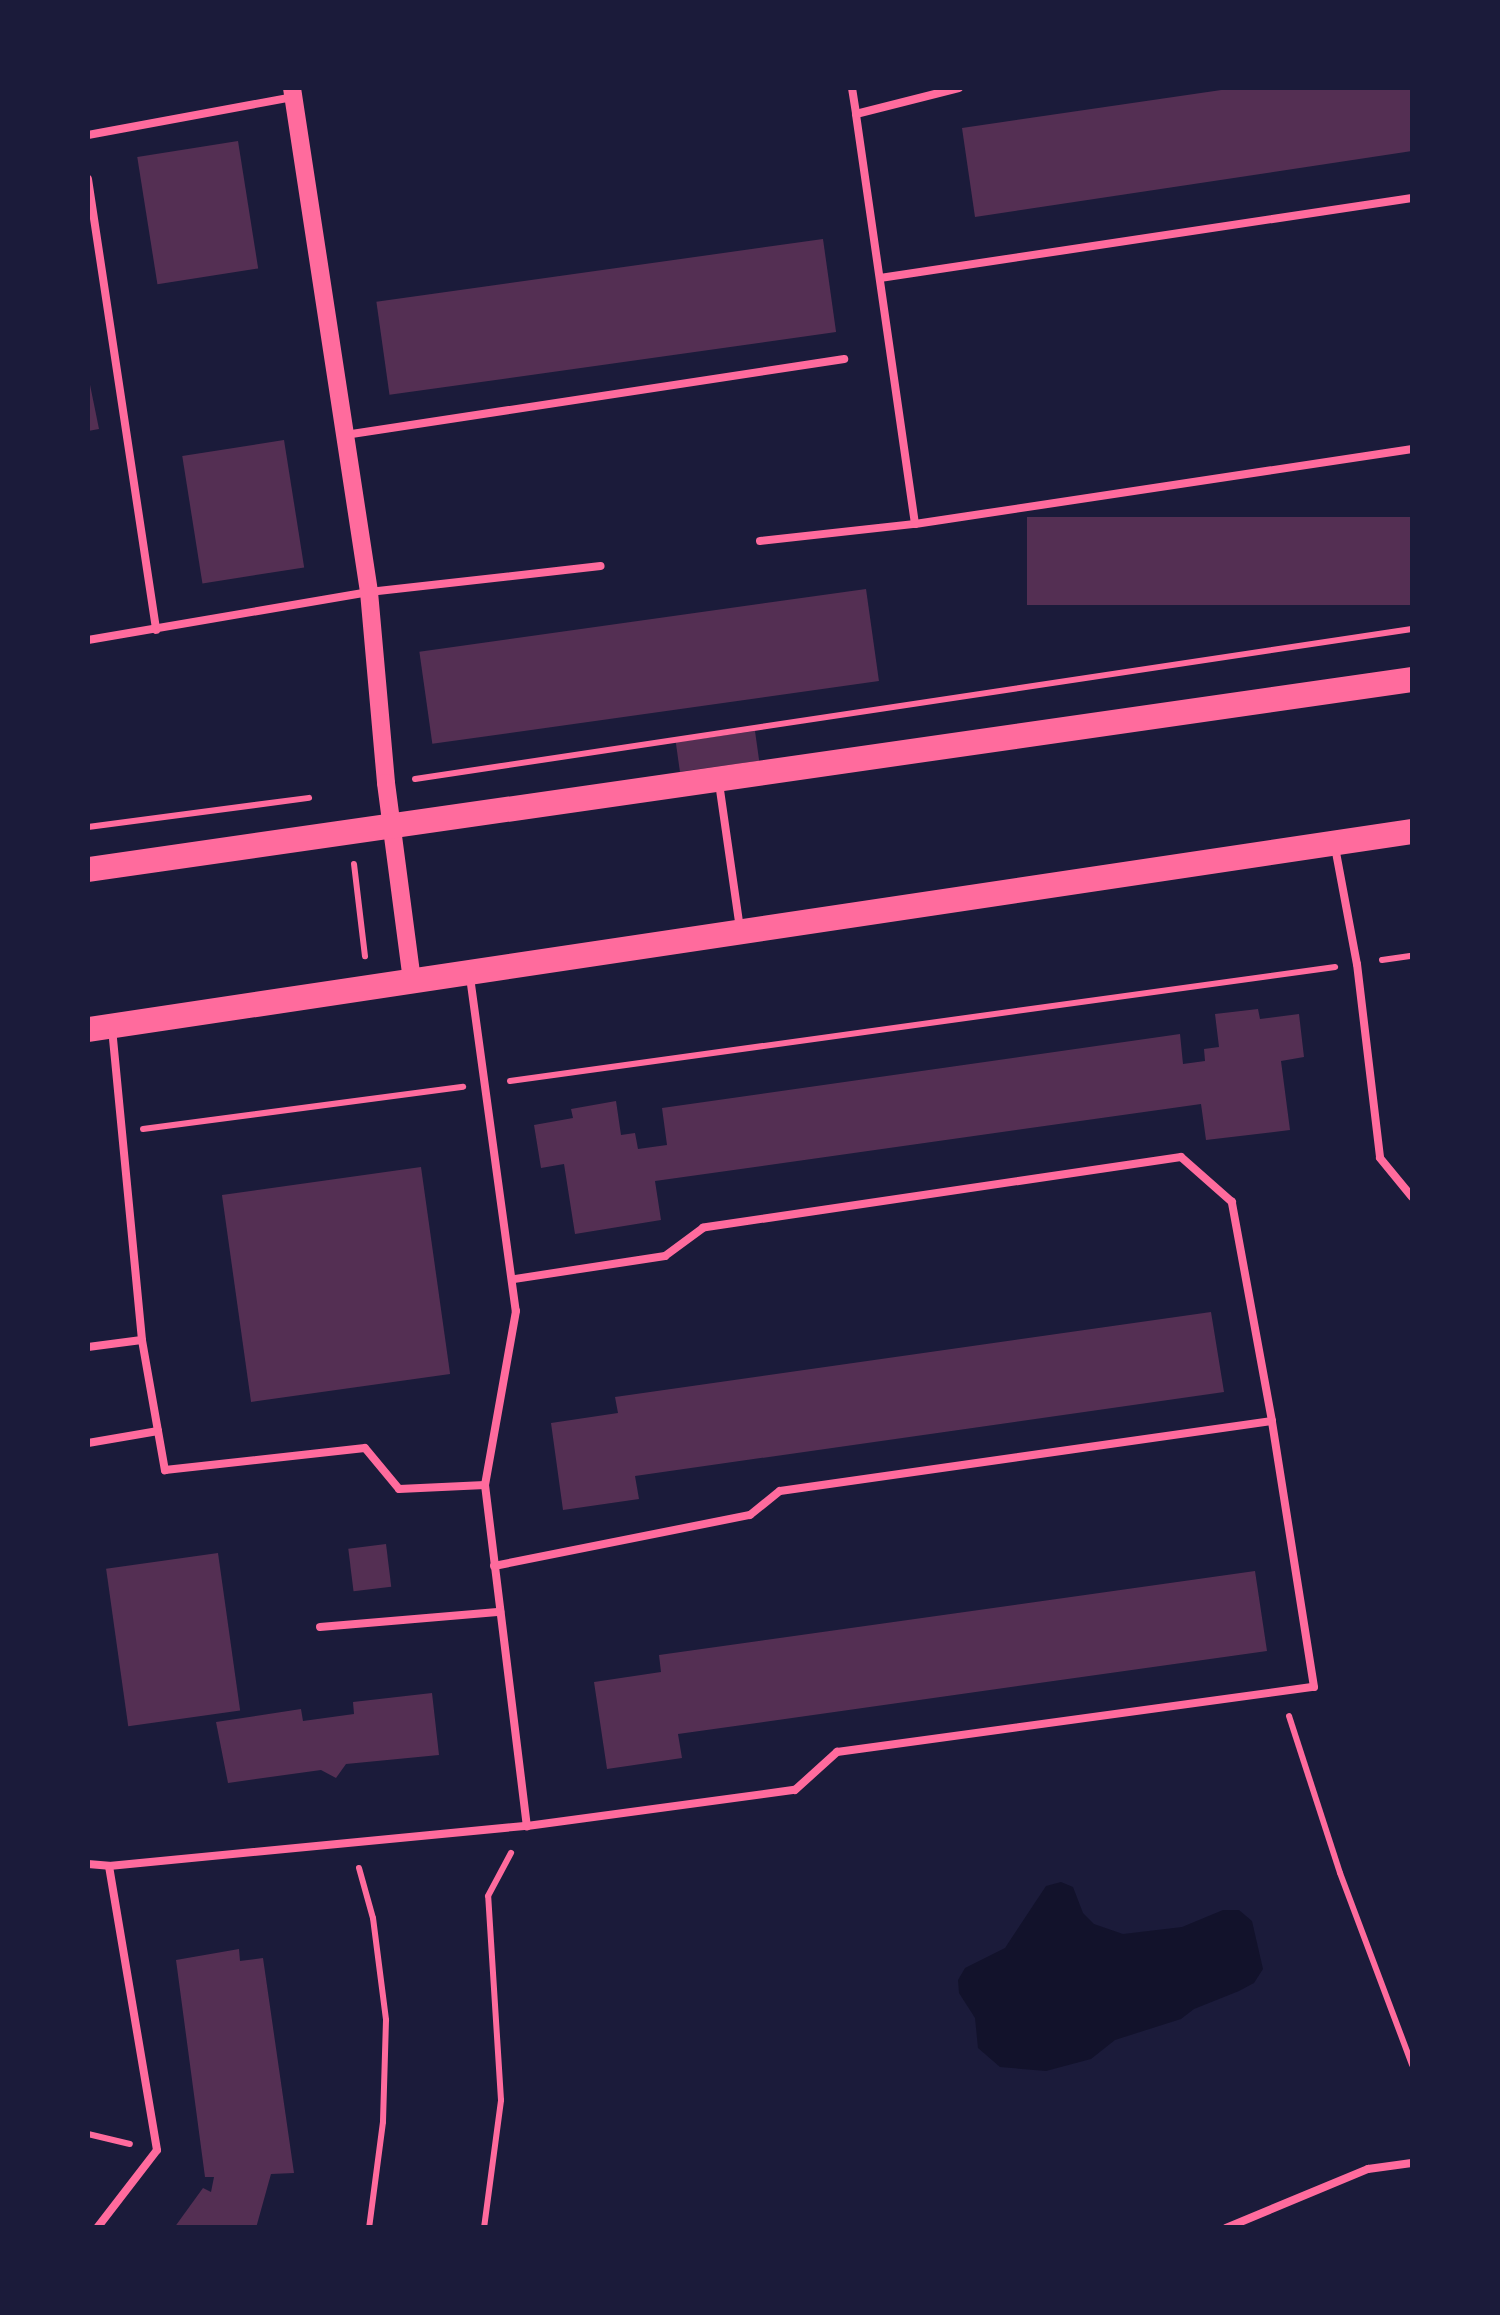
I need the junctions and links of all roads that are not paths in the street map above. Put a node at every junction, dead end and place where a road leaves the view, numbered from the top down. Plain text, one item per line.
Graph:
1 (852, 88) edge
2 (959, 88) edge
3 (292, 92) edge
4 (856, 114) junction
5 (88, 136) edge
6 (88, 179) edge
7 (1412, 198) edge
8 (880, 278) junction
9 (844, 359) dead end
10 (345, 435) junction
11 (1412, 449) edge
12 (915, 524) junction
13 (760, 541) dead end
14 (600, 566) dead end
15 (369, 592) junction
16 (156, 630) junction
17 (88, 640) edge
18 (1412, 679) edge
19 (718, 779) junction
20 (394, 825) junction
21 (1412, 832) edge
22 (1334, 843) junction
23 (88, 869) edge
24 (741, 932) junction
25 (469, 972) junction
26 (412, 980) junction
27 (100, 1027) edge
28 (1412, 1197) edge
29 (514, 1279) junction
30 (142, 1340) junction
31 (88, 1347) edge
32 (1272, 1421) junction
33 (158, 1431) junction
34 (88, 1443) edge
35 (485, 1485) junction
36 (494, 1566) junction
37 (500, 1612) junction
38 (320, 1627) dead end
39 (526, 1826) junction
40 (88, 1864) edge
41 (110, 1866) junction
42 (1412, 2164) edge
43 (98, 2228) edge
44 (1226, 2228) edge

1 - 4 lane
2 - 4 lane
3 - 5 lane
3 - 10 street
4 - 8 lane
6 - 16 lane
7 - 8 lane
8 - 12 lane
9 - 10 lane
10 - 15 street
11 - 12 lane
12 - 13 lane
14 - 15 lane
15 - 16 lane
15 - 20 street
16 - 17 lane
18 - 19 main road
19 - 20 main road
19 - 24 lane
20 - 23 main road
20 - 26 street
21 - 22 main road
22 - 24 main road
22 - 28 lane
24 - 25 main road
25 - 26 main road
25 - 29 lane
26 - 27 main road
27 - 30 lane
29 - 32 lane
29 - 35 lane
30 - 31 lane
30 - 33 lane
32 - 36 lane
32 - 39 lane
33 - 34 lane
33 - 35 lane
35 - 36 lane
36 - 37 lane
37 - 38 lane
37 - 39 lane
39 - 41 lane
40 - 41 lane
41 - 43 lane
42 - 44 lane

